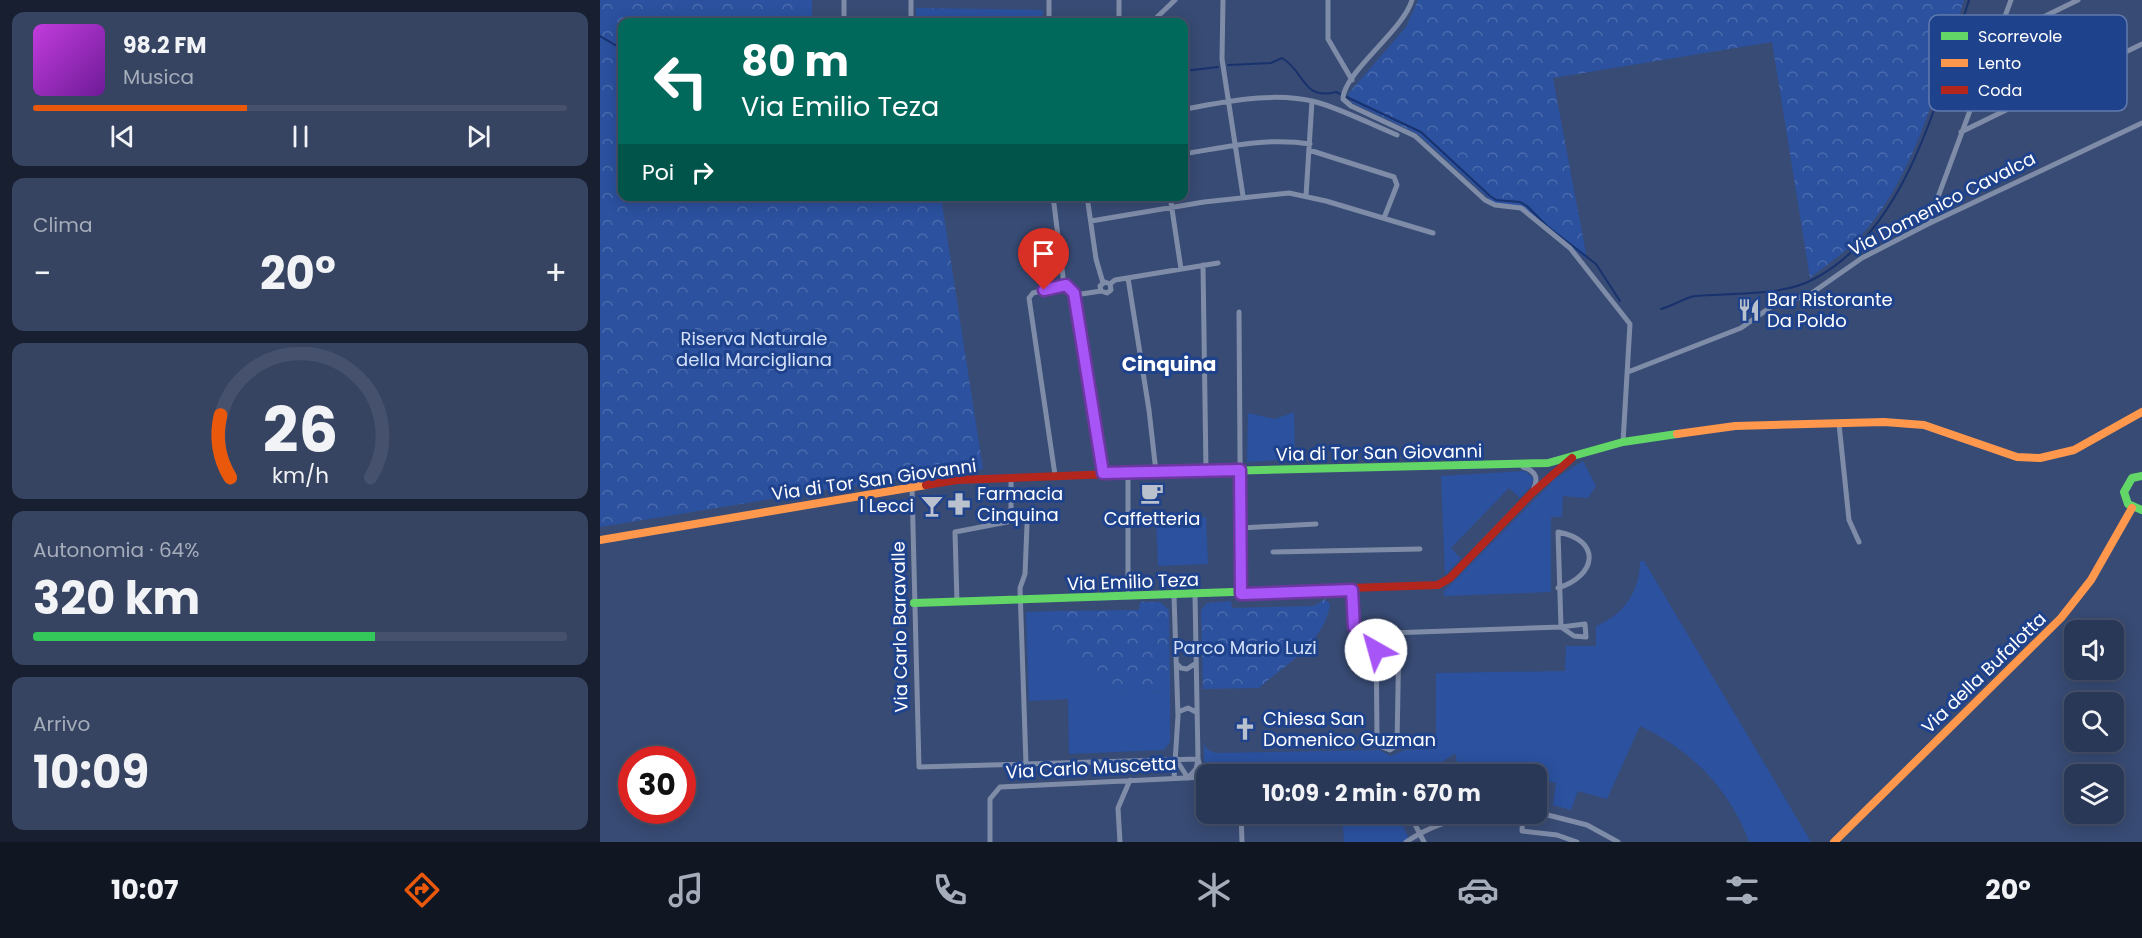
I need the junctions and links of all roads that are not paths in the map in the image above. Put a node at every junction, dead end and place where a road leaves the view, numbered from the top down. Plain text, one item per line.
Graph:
1 (844, 0) edge
2 (911, 0) edge
3 (1049, 0) edge
4 (1119, 0) edge
5 (1175, 0) edge
6 (1223, 0) edge
7 (1328, 0) edge
8 (1412, 0) edge
9 (2011, 0) edge
10 (2078, 0) edge
11 (2005, 15) edge
12 (2047, 15) edge
13 (844, 18) edge
14 (911, 18) edge
15 (1048, 18) edge
16 (1119, 18) edge
17 (1156, 18) edge
18 (2142, 44) edge
19 (2127, 51) edge
20 (1352, 80) junction
21 (1229, 102) junction
22 (1312, 102) junction
23 (1352, 107) junction
24 (1188, 108) edge
25 (1969, 111) edge
26 (2004, 111) edge
27 (1350, 115) junction
28 (2142, 123) edge
29 (1961, 132) junction
30 (1397, 135) dead end
31 (1235, 145) junction
32 (1309, 147) junction
33 (1188, 153) edge
34 (1243, 196) junction
35 (1306, 196) junction
36 (1054, 201) edge
37 (1088, 201) edge
38 (1171, 201) edge
39 (1172, 207) junction
40 (1384, 218) junction
41 (1091, 221) junction
42 (1928, 224) junction
43 (1433, 233) dead end
44 (1218, 263) dead end
45 (1203, 266) junction
46 (1181, 269) junction
47 (1128, 278) junction
48 (1103, 283) junction
49 (1110, 284) junction
50 (1064, 285) junction
51 (1101, 291) junction
52 (1075, 295) junction
53 (1239, 312) dead end
54 (1628, 372) junction
55 (2142, 412) edge
56 (1839, 424) junction
57 (1623, 442) junction
58 (1575, 455) junction
59 (1518, 465) junction
60 (1240, 470) junction
61 (1206, 471) junction
62 (1128, 472) junction
63 (1156, 472) junction
64 (1103, 473) junction
65 (1055, 476) junction
66 (2142, 476) edge
67 (1011, 478) junction
68 (912, 487) junction
69 (1532, 493) junction
70 (2132, 508) junction
71 (2142, 510) edge
72 (1316, 524) dead end
73 (1027, 525) dead end
74 (1241, 528) junction
75 (600, 540) edge
76 (1859, 542) dead end
77 (1420, 549) dead end
78 (1273, 552) dead end
79 (1558, 588) junction
80 (1352, 590) junction
81 (1241, 594) junction
82 (1195, 595) junction
83 (1174, 596) junction
84 (1128, 597) junction
85 (1021, 600) junction
86 (957, 602) junction
87 (914, 603) junction
88 (1376, 633) junction
89 (1399, 633) junction
90 (1176, 663) junction
91 (1196, 663) junction
92 (1178, 712) junction
93 (1196, 712) junction
94 (1176, 759) junction
95 (1198, 759) junction
96 (1026, 764) junction
97 (1200, 764) edge
98 (1196, 777) edge
99 (1174, 778) junction
100 (1188, 778) junction
101 (1130, 780) junction
102 (1547, 815) edge
103 (1241, 824) edge
104 (1414, 824) edge
105 (1442, 824) edge
106 (1522, 824) edge
107 (1419, 833) junction
108 (990, 842) edge
109 (1120, 842) edge
110 (1242, 842) edge
111 (1406, 842) edge
112 (1424, 842) edge
113 (1577, 842) edge
114 (1618, 842) edge
115 (1834, 842) edge

1 - 13 street
2 - 14 street
3 - 15 street
4 - 16 street
5 - 17 street
6 - 21 street
7 - 20 street
8 - 20 street
9 - 11 street
10 - 12 street
18 - 19 street
20 - 23 street
21 - 22 street
21 - 24 street
21 - 31 street
22 - 27 street
22 - 32 street
23 - 27 street
23 - 54 street
25 - 29 street
26 - 29 street
27 - 30 street
28 - 42 street, Via Domenico Cavalca
29 - 42 street
31 - 32 street
31 - 33 street
31 - 34 street
32 - 35 street
32 - 40 street
34 - 35 street
34 - 39 street
35 - 40 street
36 - 50 street
37 - 41 street
38 - 39 street
39 - 41 street
39 - 46 street
40 - 43 street
41 - 48 street
42 - 54 street, Via Domenico Cavalca
44 - 45 street
45 - 46 street
45 - 61 street
46 - 47 street
47 - 49 street
47 - 63 street
48 - 49 street
48 - 51 street
49 - 51 street
50 - 52 street
50 - 65 street
51 - 52 street
52 - 64 street
53 - 60 street
54 - 57 street
55 - 56 street, Via di Tor San Giovanni
56 - 57 street, Via di Tor San Giovanni
56 - 76 street
57 - 58 street, Via di Tor San Giovanni
58 - 59 street, Via di Tor San Giovanni
58 - 69 street, Via Emilio Teza
59 - 60 street, Via di Tor San Giovanni
59 - 69 street
60 - 61 street, Via di Tor San Giovanni
60 - 74 street
61 - 63 street, Via di Tor San Giovanni
62 - 63 street, Via di Tor San Giovanni
62 - 64 street, Via di Tor San Giovanni
62 - 84 street
64 - 65 street, Via di Tor San Giovanni
65 - 67 street, Via di Tor San Giovanni
66 - 70 street
67 - 68 street, Via di Tor San Giovanni
67 - 86 street
68 - 75 street, Via di Tor San Giovanni
68 - 87 street, Via Carlo Baravalle
69 - 80 street, Via Emilio Teza
70 - 71 street
70 - 115 street, Via della Bufalotta
72 - 74 street
73 - 85 street
74 - 81 street
77 - 78 street
79 - 79 street
79 - 89 street
80 - 81 street, Via Emilio Teza
80 - 88 street
81 - 82 street, Via Emilio Teza
82 - 83 street, Via Emilio Teza
82 - 91 street
83 - 84 street, Via Emilio Teza
83 - 90 street
84 - 85 street, Via Emilio Teza
85 - 86 street, Via Emilio Teza
85 - 96 street
86 - 87 street, Via Emilio Teza
87 - 96 street, Via Carlo Baravalle
88 - 89 street
88 - 89 street
90 - 91 street
90 - 92 street
91 - 93 street
92 - 93 street
92 - 94 street
93 - 95 street
94 - 95 street
94 - 96 street
94 - 99 street
94 - 100 street
95 - 97 street
95 - 100 street
98 - 100 street, Via Carlo Muscetta
99 - 100 street, Via Carlo Muscetta
99 - 101 street, Via Carlo Muscetta
101 - 108 street, Via Carlo Muscetta
101 - 109 street
102 - 114 street
103 - 110 street
104 - 107 street
105 - 107 street
106 - 113 street
107 - 111 street
107 - 112 street

